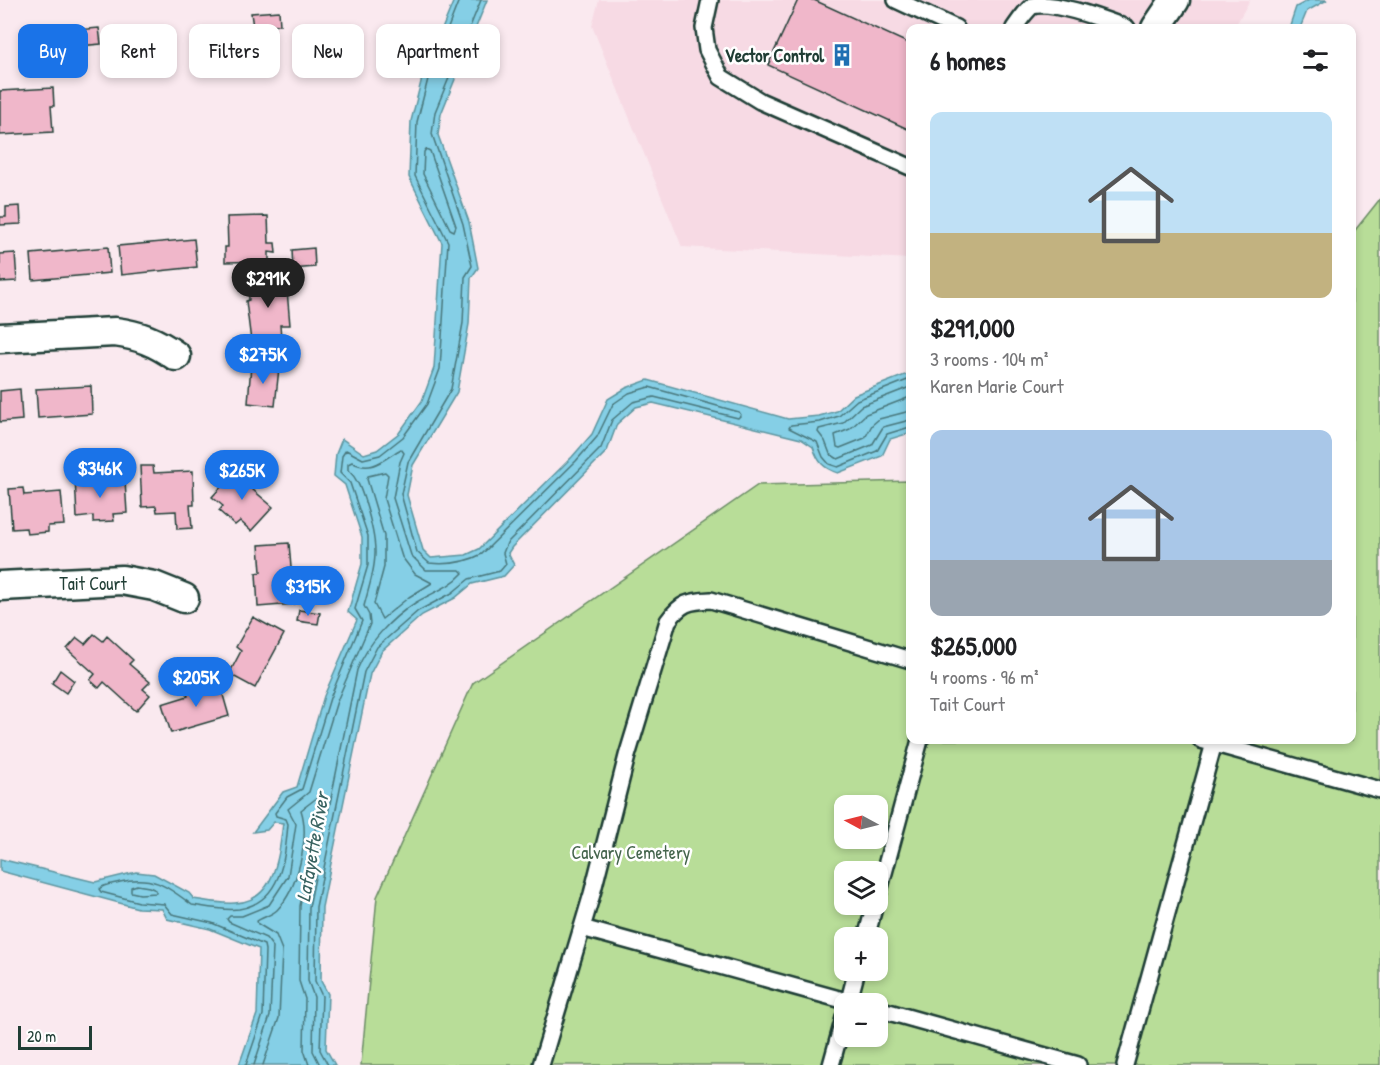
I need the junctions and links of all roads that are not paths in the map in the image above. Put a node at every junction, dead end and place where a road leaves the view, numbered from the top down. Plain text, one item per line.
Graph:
1 (710, 0) edge
2 (896, 0) edge
3 (1175, 0) edge
4 (947, 24) edge
5 (1017, 24) edge
6 (1116, 24) edge
7 (1159, 24) edge
8 (906, 165) edge
9 (0, 338) edge
10 (176, 356) dead end
11 (0, 586) edge
12 (184, 598) dead end
13 (906, 659) edge
14 (919, 744) edge
15 (1207, 744) edge
16 (1219, 744) edge
17 (1380, 790) edge
18 (887, 861) edge
19 (582, 928) junction
20 (834, 998) edge
21 (888, 1013) edge
22 (836, 1047) edge
23 (541, 1065) edge
24 (831, 1065) edge
25 (1078, 1065) edge
26 (1125, 1065) edge

1 - 8 lane
2 - 4 lane
3 - 7 street
5 - 6 lane
9 - 10 street
11 - 12 street, Tait Court
13 - 19 lane
14 - 18 lane
15 - 26 lane
16 - 17 lane
19 - 20 lane
19 - 23 lane
21 - 25 lane
22 - 24 lane

